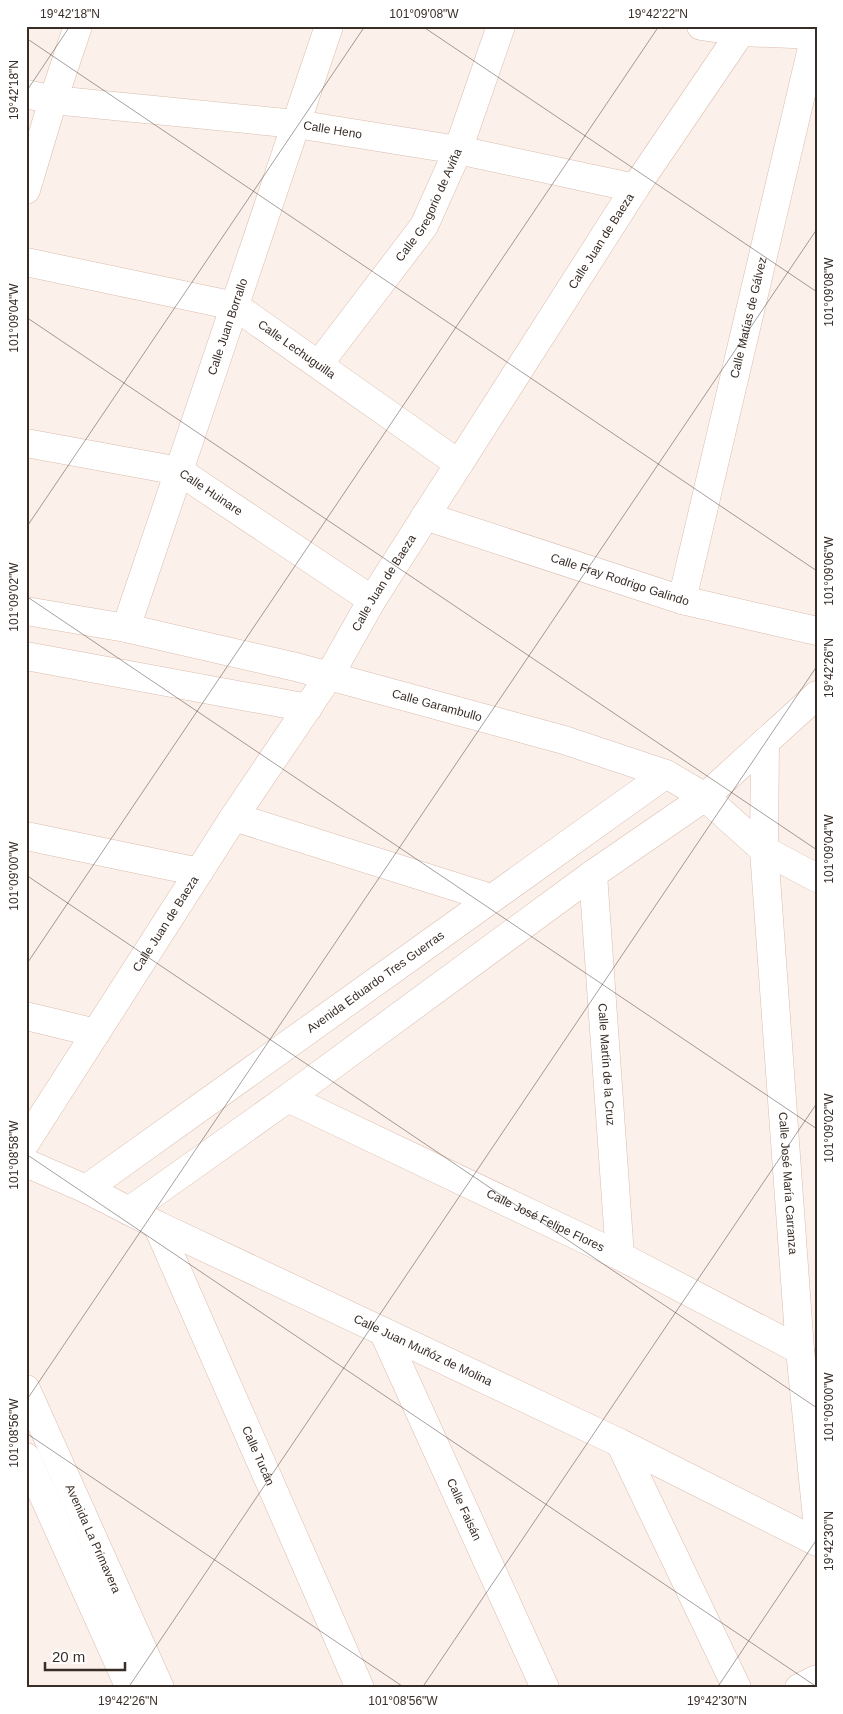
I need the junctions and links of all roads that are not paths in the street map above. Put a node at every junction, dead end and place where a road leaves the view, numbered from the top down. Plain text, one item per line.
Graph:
1 (78, 26) edge
2 (329, 26) edge
3 (501, 26) edge
4 (700, 26) edge
5 (743, 29) edge
6 (816, 35) edge
7 (26, 94) edge
8 (53, 100) junction
9 (296, 124) junction
10 (458, 150) junction
11 (635, 188) junction
12 (26, 190) edge
13 (26, 262) edge
14 (236, 306) junction
15 (319, 364) junction
16 (26, 443) edge
17 (459, 464) junction
18 (180, 471) junction
19 (425, 516) junction
20 (372, 600) junction
21 (682, 600) junction
22 (26, 611) edge
23 (126, 628) junction
24 (817, 631) edge
25 (26, 656) edge
26 (329, 676) junction
27 (817, 695) edge
28 (308, 708) junction
29 (765, 742) junction
30 (666, 774) junction
31 (705, 797) junction
32 (234, 816) junction
33 (26, 836) edge
34 (764, 850) junction
35 (199, 872) junction
36 (593, 874) junction
37 (817, 878) edge
38 (491, 898) junction
39 (26, 1016) edge
40 (96, 1033) junction
41 (288, 1098) junction
42 (38, 1103) edge
43 (26, 1142) edge
44 (26, 1163) edge
45 (86, 1188) junction
46 (129, 1211) junction
47 (157, 1225) junction
48 (620, 1256) junction
49 (383, 1331) junction
50 (800, 1350) junction
51 (26, 1389) edge
52 (620, 1443) junction
53 (26, 1457) edge
54 (817, 1518) edge
55 (817, 1542) edge
56 (817, 1679) edge
57 (130, 1688) edge
58 (160, 1688) edge
59 (360, 1688) edge
60 (546, 1688) edge
61 (736, 1688) edge
62 (799, 1688) edge

1 - 8 street
2 - 9 street, Calle Juan Borrallo
3 - 10 street, Calle Gregorio de Aviña
4 - 5 street
5 - 6 street
5 - 11 street, Calle Juan de Baeza
6 - 21 street, Calle Matías de Gálvez
7 - 8 street, Calle Heno
8 - 9 street, Calle Heno
8 - 12 street
9 - 10 street, Calle Heno
9 - 14 street, Calle Juan Borrallo
10 - 11 street, Calle Heno
10 - 15 street, Calle Gregorio de Aviña
11 - 17 street, Calle Juan de Baeza
13 - 14 street, Calle Lechuguilla
14 - 15 street, Calle Lechuguilla
14 - 18 street, Calle Juan Borrallo
15 - 17 street, Calle Lechuguilla
16 - 18 street, Calle Huinare
17 - 19 street, Calle Juan de Baeza
18 - 20 street, Calle Huinare
18 - 23 street, Calle Juan Borrallo
19 - 20 street, Calle Juan de Baeza
19 - 21 street, Calle Fray Rodrigo Galindo
20 - 26 street, Calle Juan de Baeza
21 - 24 street, Calle Fray Rodrigo Galindo
22 - 23 street, Calle Garambullo
23 - 26 street, Calle Garambullo
25 - 28 street
26 - 28 street, Calle Juan de Baeza
26 - 30 street, Calle Garambullo
27 - 29 street
28 - 32 street, Calle Juan de Baeza
29 - 31 street
29 - 34 street, Calle José María Carranza
30 - 31 street, Calle Garambullo
30 - 38 street, Avenida Eduardo Tres Guerras
31 - 34 street, Calle Garambullo
31 - 36 street
32 - 35 street, Calle Juan de Baeza
32 - 38 street
33 - 35 street
34 - 37 street, Calle Garambullo
34 - 50 street, Calle José María Carranza
35 - 40 street, Calle Juan de Baeza
36 - 41 street
36 - 48 street, Calle Martín de la Cruz
38 - 45 street, Avenida Eduardo Tres Guerras
39 - 40 street
40 - 42 street, Calle Juan de Baeza
41 - 46 street
41 - 48 street, Calle José Felipe Flores
42 - 43 street, Calle Juan de Baeza
44 - 45 street, Calle Juan Muñóz de Molina
45 - 46 street, Calle Juan Muñóz de Molina
46 - 47 street, Calle Juan Muñóz de Molina
47 - 49 street, Calle Juan Muñóz de Molina
47 - 59 street, Calle Tucán
48 - 50 street, Calle José Felipe Flores
49 - 52 street, Calle Juan Muñóz de Molina
49 - 60 street, Calle Faisán
50 - 54 street, Calle José María Carranza
51 - 58 street, Avenida La Primavera
52 - 55 street, Calle Juan Muñóz de Molina
52 - 61 street
53 - 57 street
56 - 62 street

